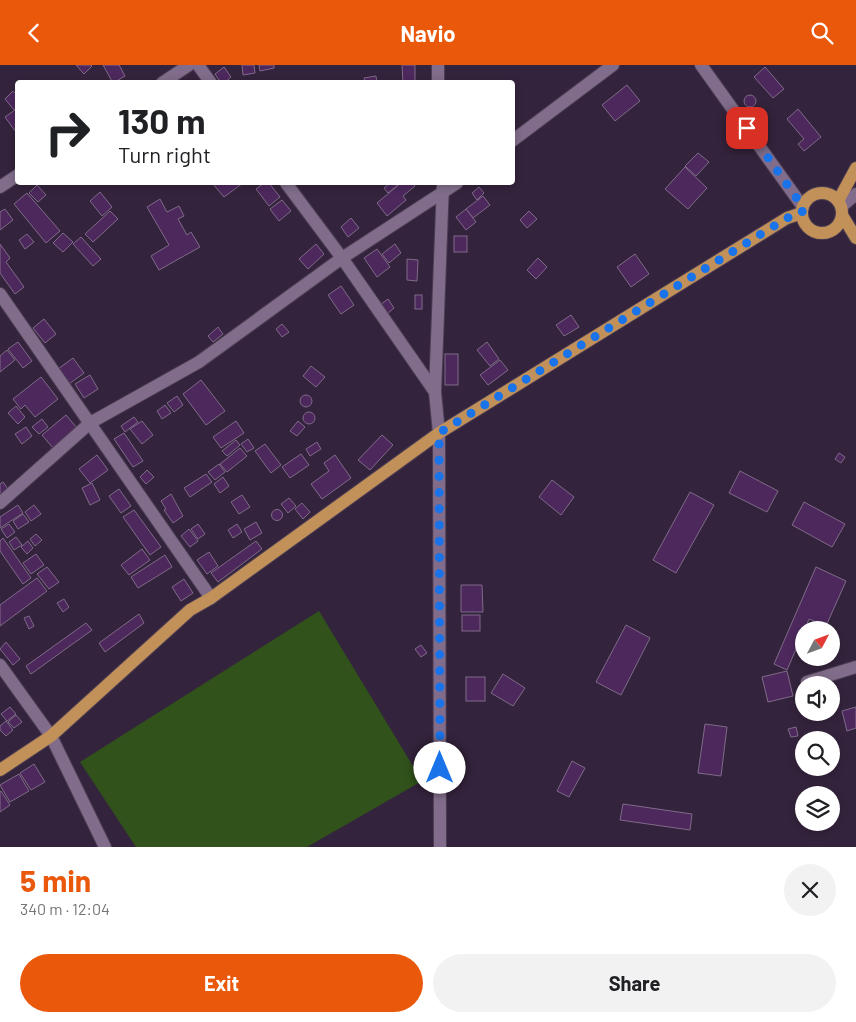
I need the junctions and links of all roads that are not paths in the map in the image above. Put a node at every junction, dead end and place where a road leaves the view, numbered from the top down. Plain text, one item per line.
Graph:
1 (189, 65) edge
2 (198, 65) edge
3 (438, 65) edge
4 (613, 65) edge
5 (702, 65) edge
6 (166, 80) edge
7 (209, 80) edge
8 (438, 80) edge
9 (515, 139) edge
10 (856, 168) edge
11 (15, 177) edge
12 (287, 185) edge
13 (0, 187) edge
14 (443, 188) edge
15 (856, 194) edge
16 (840, 208) junction
17 (803, 210) junction
18 (856, 238) edge
19 (342, 258) junction
20 (0, 294) edge
21 (435, 393) junction
22 (90, 423) junction
23 (439, 433) junction
24 (0, 503) edge
25 (211, 598) junction
26 (0, 665) edge
27 (856, 667) edge
28 (827, 676) edge
29 (51, 736) junction
30 (0, 770) edge
31 (105, 847) edge
32 (440, 847) edge

1 - 6 street
2 - 7 street
3 - 8 street
4 - 9 street
5 - 17 street
10 - 16 main road
11 - 13 street
12 - 19 street
14 - 19 street
14 - 21 street
15 - 16 street
16 - 17 main road
16 - 17 main road
16 - 18 main road
17 - 23 main road
19 - 21 street
19 - 22 street
20 - 22 street
21 - 23 street
22 - 24 street
22 - 25 street
23 - 25 main road
23 - 32 street
25 - 29 main road
26 - 29 street
27 - 28 street
29 - 30 main road
29 - 31 street

